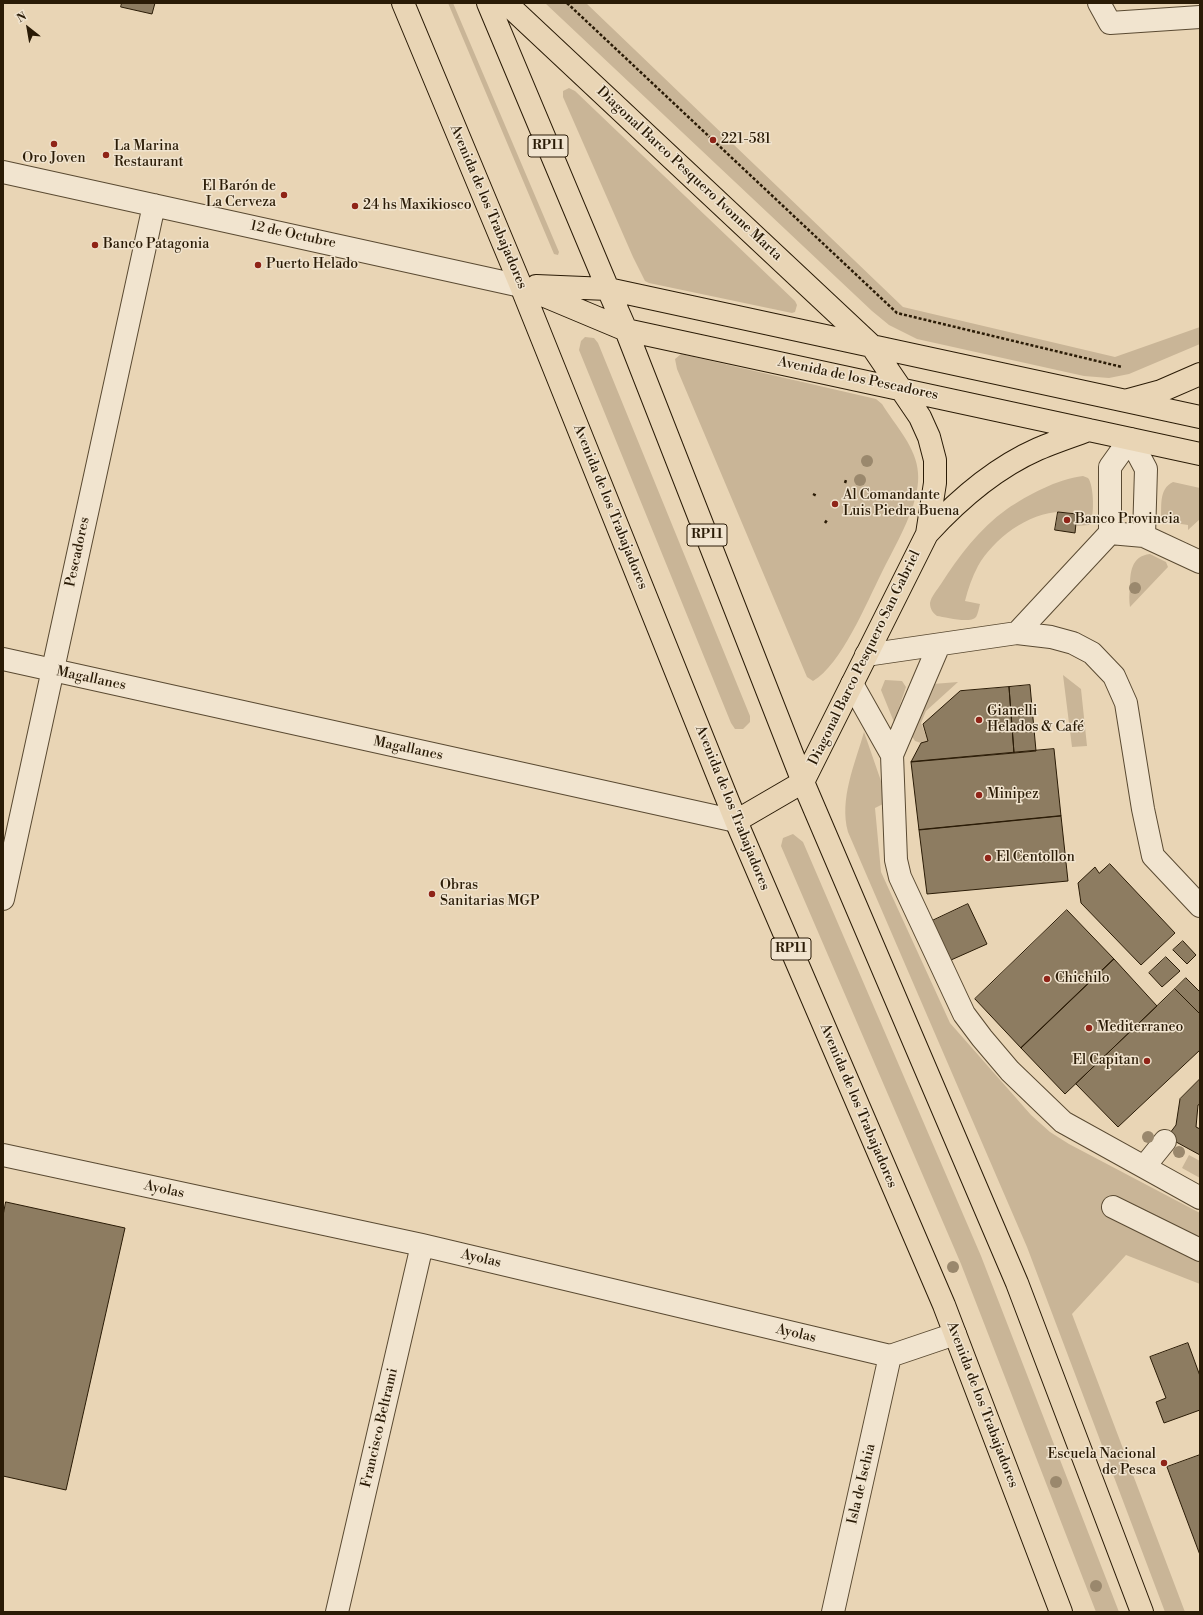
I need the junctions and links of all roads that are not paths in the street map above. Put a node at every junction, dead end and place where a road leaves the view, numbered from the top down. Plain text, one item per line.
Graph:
1 (403, 3) edge
2 (488, 3) edge
3 (506, 3) edge
4 (1099, 3) edge
5 (1200, 17) edge
6 (3, 172) edge
7 (154, 205) junction
8 (521, 286) junction
9 (608, 289) junction
10 (626, 330) junction
11 (872, 345) junction
12 (1200, 374) edge
13 (902, 389) junction
14 (1125, 400) junction
15 (1200, 417) edge
16 (1089, 430) junction
17 (1130, 439) junction
18 (1200, 454) edge
19 (1110, 533) junction
20 (927, 534) junction
21 (1144, 536) junction
22 (1200, 562) edge
23 (1017, 633) junction
24 (939, 645) junction
25 (866, 655) junction
26 (3, 659) edge
27 (53, 670) junction
28 (852, 684) junction
29 (892, 755) junction
30 (803, 782) junction
31 (736, 821) junction
32 (3, 899) edge
33 (1200, 906) edge
34 (1166, 1141) dead end
35 (3, 1155) edge
36 (1144, 1167) junction
37 (1200, 1198) edge
38 (1113, 1207) dead end
39 (422, 1245) junction
40 (1200, 1250) edge
41 (955, 1334) junction
42 (890, 1356) junction
43 (337, 1612) edge
44 (833, 1612) edge
45 (1061, 1612) edge
46 (1142, 1612) edge

1 - 8 main road, Avenida de los Trabajadores / RP11
2 - 9 main road, RP11
3 - 11 main road, Diagonal Barco Pesquero Ivonne Marta
4 - 5 street
6 - 7 street, 12 de Octubre
7 - 8 street, 12 de Octubre
7 - 27 street, Pescadores
8 - 9 main road, 12 de Octubre
8 - 10 main road, Avenida de los Pescadores
8 - 31 main road, Avenida de los Trabajadores / RP11
9 - 10 main road, RP11
9 - 11 main road
10 - 13 main road, Avenida de los Pescadores
10 - 30 main road, RP11
11 - 13 main road, Diagonal Barco Pesquero San Gabriel
11 - 14 main road
12 - 14 main road
13 - 16 main road, Avenida de los Pescadores
13 - 20 main road, Diagonal Barco Pesquero San Gabriel
14 - 15 main road
16 - 17 main road, Avenida de los Pescadores
16 - 20 main road, Diagonal Barco Pesquero San Gabriel
17 - 18 main road, Avenida de los Pescadores
17 - 19 street
17 - 21 street
19 - 21 street
19 - 23 street
20 - 25 main road, Diagonal Barco Pesquero San Gabriel
21 - 22 street
23 - 24 street
23 - 33 street
24 - 25 street
24 - 29 street
25 - 28 main road, Diagonal Barco Pesquero San Gabriel
26 - 27 street, Magallanes
27 - 31 street, Magallanes
27 - 32 street, Pescadores
28 - 29 street
28 - 30 main road, Diagonal Barco Pesquero San Gabriel
29 - 36 street
30 - 31 main road
30 - 46 main road, RP11
31 - 41 main road, Avenida de los Trabajadores / RP11
34 - 36 street
35 - 39 street, Ayolas
36 - 37 street
38 - 40 street
39 - 42 street, Ayolas
39 - 43 street, Francisco Beltrami
41 - 42 street
41 - 45 main road, Avenida de los Trabajadores / RP11
42 - 44 street, Isla de Ischia

